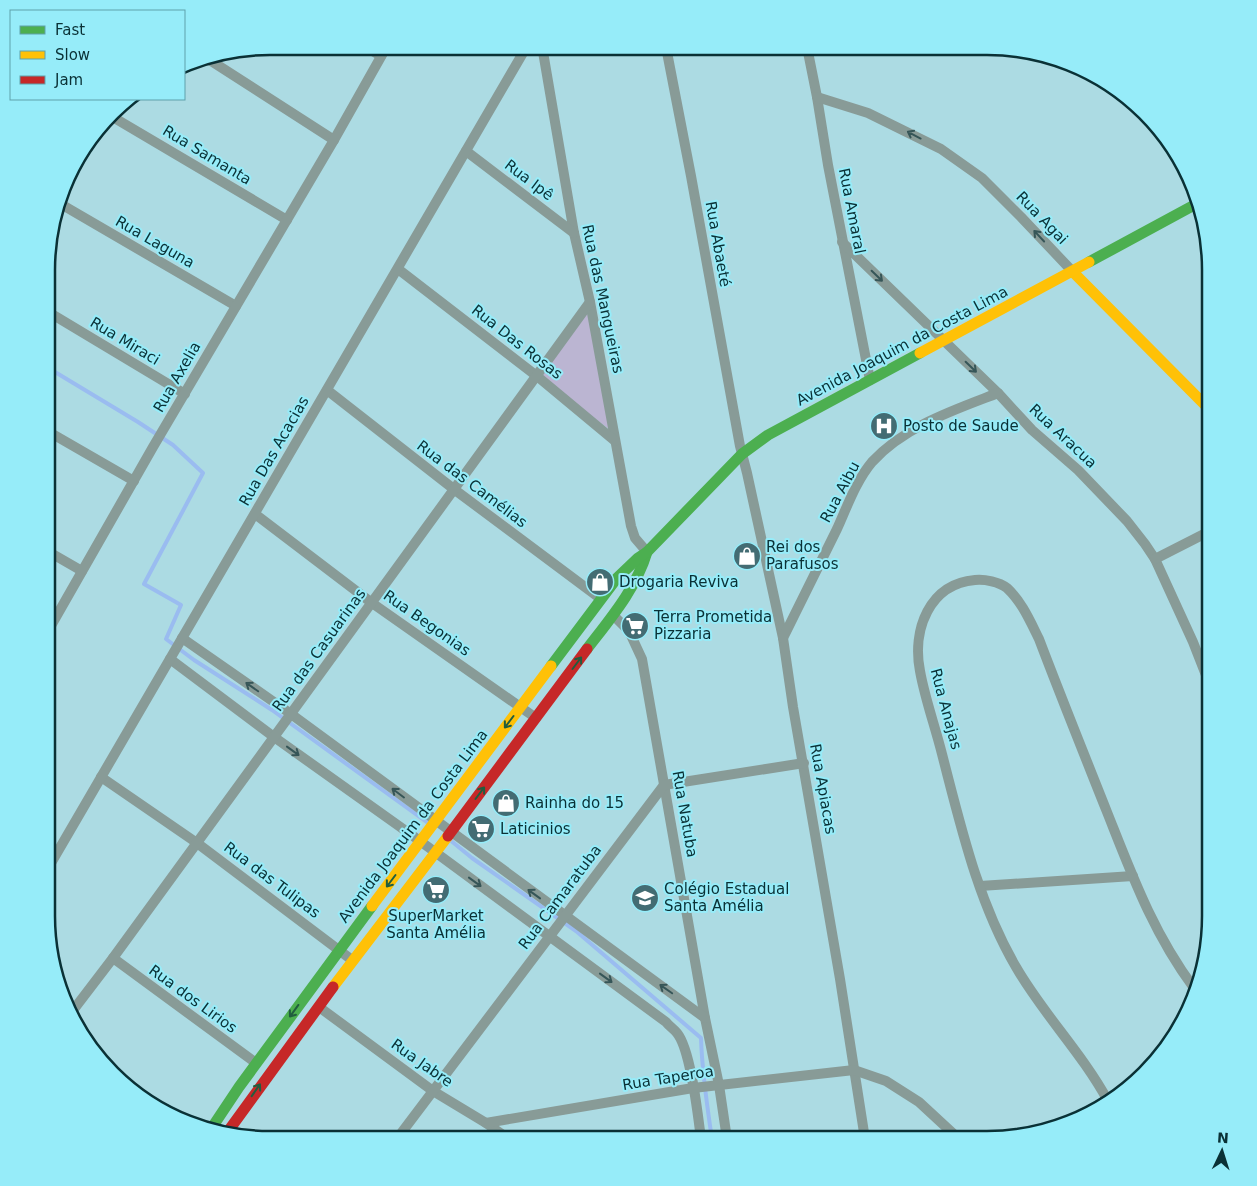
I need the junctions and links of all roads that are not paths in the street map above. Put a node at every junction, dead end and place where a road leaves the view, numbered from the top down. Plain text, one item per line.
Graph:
1 (522, 55) edge
2 (544, 55) edge
3 (668, 55) edge
4 (809, 55) edge
5 (381, 56) edge
6 (213, 62) edge
7 (817, 97) junction
8 (117, 119) edge
9 (334, 140) junction
10 (466, 151) junction
11 (65, 206) edge
12 (1192, 206) edge
13 (287, 220) junction
14 (574, 233) junction
15 (842, 242) junction
16 (398, 268) junction
17 (1073, 272) junction
18 (590, 302) junction
19 (236, 306) junction
20 (55, 316) edge
21 (943, 341) junction
22 (538, 377) junction
23 (870, 380) junction
24 (327, 390) junction
25 (998, 393) junction
26 (185, 394) junction
27 (1202, 402) edge
28 (55, 435) edge
29 (615, 442) junction
30 (741, 450) junction
31 (134, 480) junction
32 (455, 490) junction
33 (255, 514) junction
34 (1202, 534) edge
35 (647, 552) junction
36 (55, 555) edge
37 (1155, 559) junction
38 (82, 571) junction
39 (601, 600) junction
40 (372, 603) junction
41 (613, 615) junction
42 (55, 619) edge
43 (182, 638) junction
44 (783, 638) junction
45 (170, 659) junction
46 (1202, 665) edge
47 (521, 706) junction
48 (291, 714) junction
49 (536, 718) junction
50 (274, 737) junction
51 (804, 763) junction
52 (102, 777) junction
53 (664, 785) junction
54 (436, 821) junction
55 (451, 832) junction
56 (420, 841) junction
57 (197, 843) junction
58 (435, 853) junction
59 (55, 856) edge
60 (1133, 876) junction
61 (980, 886) junction
62 (564, 915) junction
63 (549, 936) junction
64 (339, 950) junction
65 (113, 958) junction
66 (352, 960) junction
67 (1191, 984) edge
68 (319, 1006) junction
69 (75, 1007) edge
70 (705, 1018) junction
71 (256, 1063) junction
72 (854, 1070) junction
73 (719, 1085) junction
74 (693, 1088) junction
75 (433, 1091) junction
76 (1105, 1096) edge
77 (486, 1123) junction
78 (214, 1124) edge
79 (230, 1127) edge
80 (403, 1131) edge
81 (497, 1131) edge
82 (700, 1131) edge
83 (726, 1131) edge
84 (864, 1131) edge
85 (950, 1131) edge

1 - 10 street, Rua Das Acacias
2 - 14 street, Rua das Mangueiras
3 - 30 street, Rua Abaeté
4 - 7 street, Rua Amaral
5 - 9 street, Rua Axelia
6 - 9 street
7 - 15 street, Rua Amaral
17 -> 7 street, Rua Agai
8 - 13 street, Rua Samanta
9 - 13 street, Rua Axelia
10 - 14 street, Rua Ipê
10 - 16 street, Rua Das Acacias
11 - 19 street, Rua Laguna
12 - 17 main road, Avenida Joaquim da Costa Lima
13 - 19 street, Rua Axelia
14 - 18 street, Rua das Mangueiras
15 -> 21 street, Rua Aracua
15 - 23 street, Rua Amaral
16 - 22 street, Rua Das Rosas
16 - 24 street, Rua Das Acacias
17 - 21 main road, Avenida Joaquim da Costa Lima
17 - 27 main road, Rua Agai
18 - 22 street, Rua das Casuarinas
18 - 29 street, Rua das Mangueiras
19 - 26 street, Rua Axelia
20 - 26 street, Rua Miraci
21 - 23 main road, Avenida Joaquim da Costa Lima
21 -> 25 street, Rua Aracua
22 - 29 street, Rua Das Rosas
22 - 32 street, Rua das Casuarinas
23 - 30 main road, Avenida Joaquim da Costa Lima
24 - 32 street, Rua das Camélias
24 - 33 street, Rua Das Acacias
25 - 37 street, Rua Aracua
25 - 44 street, Rua Aibu
26 - 31 street, Rua Axelia
28 - 31 street
29 - 35 street, Rua das Mangueiras
30 - 35 main road, Avenida Joaquim da Costa Lima
30 - 44 street, Rua Apiacas
31 - 38 street, Rua Axelia
32 - 39 street, Rua das Camélias
32 - 40 street, Rua das Casuarinas
33 - 40 street, Rua Begonias
33 - 43 street, Rua Das Acacias
34 - 37 street
35 - 39 main road, Avenida Joaquim da Costa Lima
35 - 41 main road, Avenida Joaquim da Costa Lima
36 - 38 street
37 - 46 street, Rua Aracua
38 - 42 street, Rua Axelia
39 - 47 main road, Avenida Joaquim da Costa Lima
40 - 47 street, Rua Begonias
40 - 48 street, Rua das Casuarinas
49 -> 41 main road, Avenida Joaquim da Costa Lima
41 - 53 street, Rua Natuba
43 - 45 street, Rua Das Acacias
48 -> 43 street
44 - 51 street, Rua Apiacas
45 - 50 street
45 - 52 street, Rua Das Acacias
47 - 49 street, Rua Begonias
47 -> 54 main road, Avenida Joaquim da Costa Lima
48 - 50 street, Rua das Casuarinas
54 -> 48 street
55 -> 49 main road, Avenida Joaquim da Costa Lima
50 -> 56 street
50 - 57 street, Rua das Casuarinas
51 - 53 street
51 - 72 street, Rua Apiacas
52 - 57 street
52 - 59 street, Rua Das Acacias
53 - 62 street, Rua Camaratuba
53 - 70 street, Rua Natuba
54 - 55 street
54 - 56 main road, Avenida Joaquim da Costa Lima
55 - 58 main road, Avenida Joaquim da Costa Lima
62 -> 55 street
56 - 58 street
56 -> 64 main road, Avenida Joaquim da Costa Lima
57 - 64 street, Rua das Tulipas
57 - 65 street, Rua das Casuarinas
58 -> 63 street
58 - 66 main road, Avenida Joaquim da Costa Lima
60 - 61 street
60 - 61 street, Rua Anajas
60 - 67 street, Rua Anajas
61 - 76 street, Rua Anajas
62 - 63 street, Rua Camaratuba
70 -> 62 street
63 -> 74 street
63 - 75 street, Rua Camaratuba
64 - 66 street, Rua das Tulipas
64 -> 71 main road, Avenida Joaquim da Costa Lima
65 - 69 street, Rua das Casuarinas
65 - 71 street, Rua dos Lirios
66 - 68 main road, Avenida Joaquim da Costa Lima
68 - 75 street, Rua Jabre
79 -> 68 main road, Avenida Joaquim da Costa Lima
70 - 73 street, Rua Natuba
71 - 78 main road, Avenida Joaquim da Costa Lima
72 - 73 street, Rua Taperoa
72 - 84 street, Rua Apiacas
72 - 85 street
73 - 74 street, Rua Taperoa
73 - 83 street, Rua Natuba
74 - 77 street, Rua Taperoa
74 - 82 street
75 - 77 street, Rua Jabre
75 - 80 street, Rua Camaratuba
77 - 81 street, Rua Jabre

